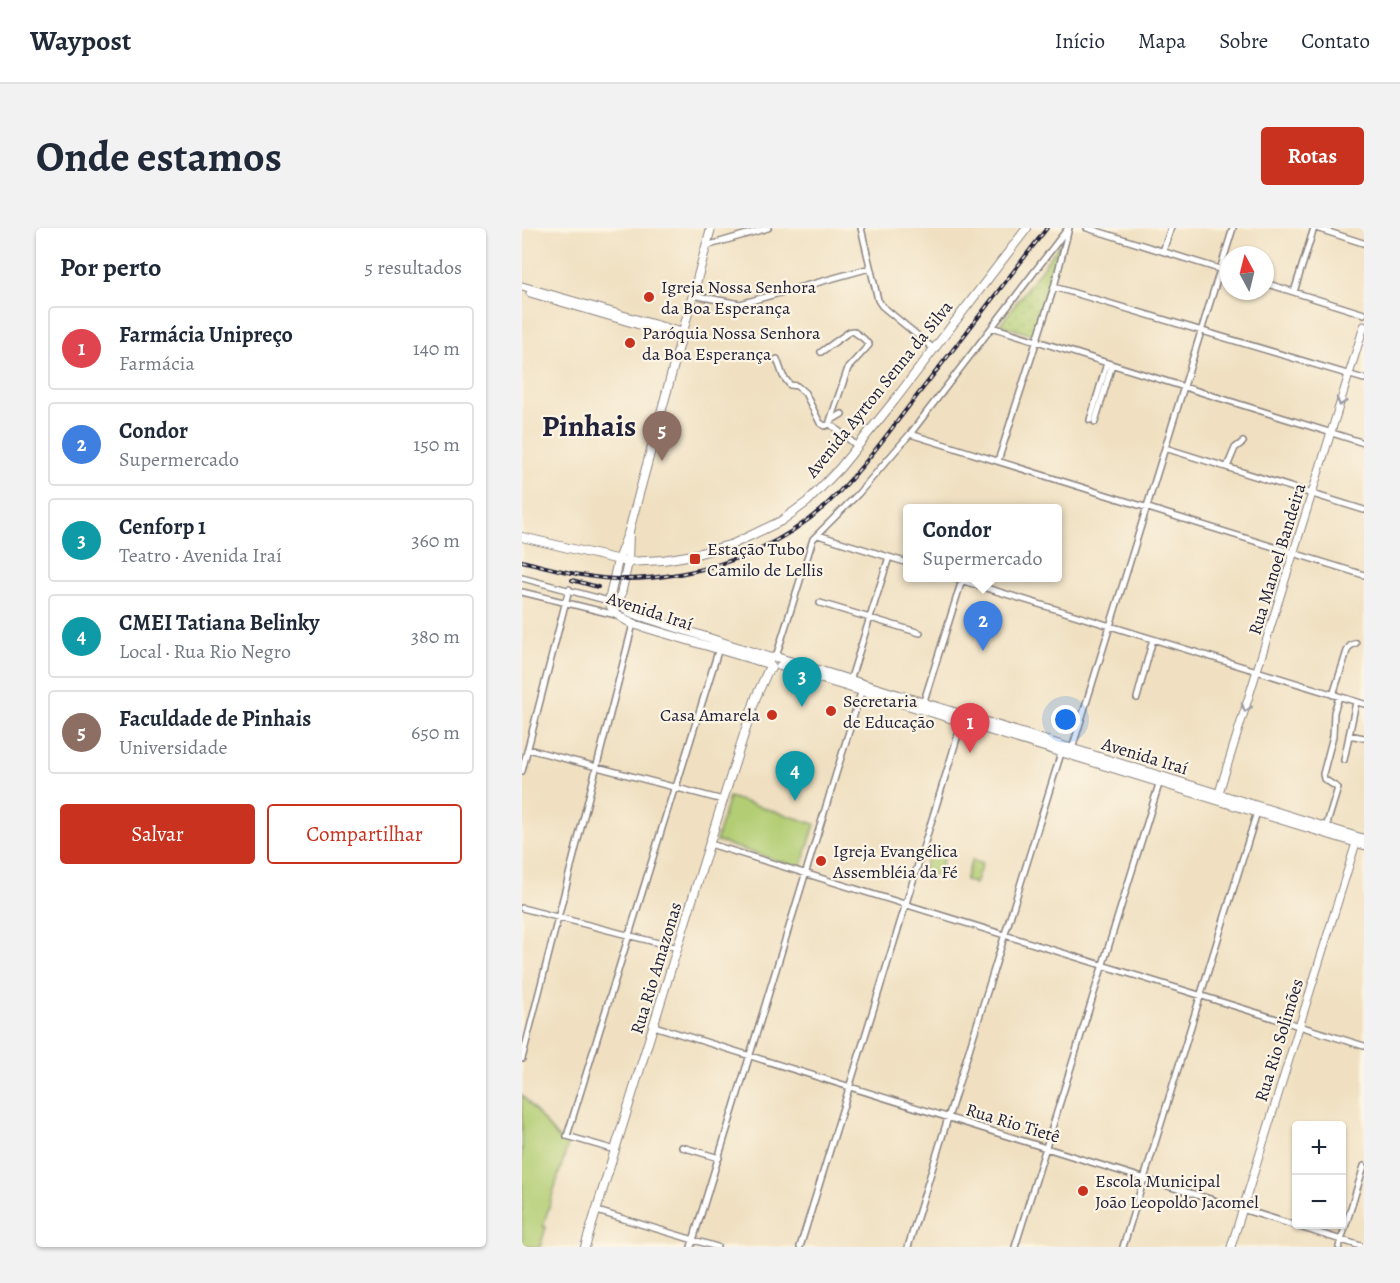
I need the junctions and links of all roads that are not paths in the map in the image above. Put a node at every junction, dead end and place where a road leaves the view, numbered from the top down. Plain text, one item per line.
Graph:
1 (711, 228) edge
2 (768, 228) edge
3 (861, 228) edge
4 (1026, 228) edge
5 (1069, 228) edge
6 (1087, 228) edge
7 (1171, 228) edge
8 (1233, 228) edge
9 (1315, 228) edge
10 (1363, 243) edge
11 (706, 246) junction
12 (1228, 246) edge
13 (1163, 251) junction
14 (870, 268) junction
15 (1220, 269) edge
16 (1220, 272) edge
17 (522, 285) edge
18 (1274, 286) edge
19 (1054, 287) junction
20 (522, 290) edge
21 (1294, 292) junction
22 (692, 295) junction
23 (1364, 314) edge
24 (1364, 326) edge
25 (992, 327) junction
26 (1201, 331) junction
27 (681, 335) junction
28 (1037, 341) junction
29 (934, 349) junction
30 (821, 352) dead end
31 (777, 359) dead end
32 (1110, 364) junction
33 (1349, 375) junction
34 (1364, 379) edge
35 (1184, 387) junction
36 (842, 414) dead end
37 (1092, 421) dead end
38 (830, 422) junction
39 (1331, 433) junction
40 (910, 435) junction
41 (1244, 442) dead end
42 (1364, 443) edge
43 (857, 446) junction
44 (1165, 448) junction
45 (998, 461) junction
46 (1227, 467) junction
47 (1312, 494) junction
48 (1147, 508) junction
49 (1364, 510) edge
50 (818, 535) junction
51 (522, 537) edge
52 (1294, 552) junction
53 (889, 557) junction
54 (623, 561) junction
55 (903, 561) edge
56 (1364, 575) edge
57 (522, 578) edge
58 (961, 582) edge
59 (968, 582) edge
60 (569, 589) junction
61 (522, 592) edge
62 (609, 601) junction
63 (566, 602) junction
64 (820, 603) dead end
65 (617, 615) junction
66 (870, 618) junction
67 (633, 624) junction
68 (1110, 626) junction
69 (920, 633) dead end
70 (1153, 639) junction
71 (1356, 643) dead end
72 (719, 648) junction
73 (755, 660) junction
74 (774, 663) junction
75 (1257, 671) junction
76 (850, 681) junction
77 (863, 688) junction
78 (1336, 696) junction
79 (756, 697) junction
80 (1137, 698) dead end
81 (1356, 702) junction
82 (924, 704) junction
83 (1364, 704) edge
84 (962, 722) junction
85 (974, 722) junction
86 (1349, 735) junction
87 (1364, 738) edge
88 (528, 749) junction
89 (1062, 749) junction
90 (1072, 749) junction
91 (1344, 760) dead end
92 (597, 766) junction
93 (522, 771) edge
94 (1146, 775) junction
95 (1161, 780) junction
96 (676, 787) junction
97 (1218, 797) junction
98 (723, 800) junction
99 (1234, 802) junction
100 (1257, 812) junction
101 (1326, 827) junction
102 (1361, 842) edge
103 (710, 844) junction
104 (806, 874) junction
105 (905, 905) junction
106 (522, 908) edge
107 (559, 917) junction
108 (629, 935) junction
109 (1004, 935) junction
110 (678, 948) junction
111 (1102, 965) junction
112 (1200, 996) junction
113 (654, 1026) junction
114 (1299, 1026) junction
115 (1364, 1046) edge
116 (750, 1057) junction
117 (522, 1059) edge
118 (848, 1088) junction
119 (948, 1119) junction
120 (682, 1148) dead end
121 (1045, 1148) junction
122 (615, 1150) junction
123 (719, 1158) junction
124 (1364, 1166) edge
125 (1144, 1178) junction
126 (1243, 1209) junction
127 (597, 1211) junction
128 (693, 1239) junction
129 (1341, 1240) junction
130 (585, 1247) edge
131 (691, 1247) edge
132 (717, 1247) edge
133 (800, 1247) edge
134 (908, 1247) edge
135 (1015, 1247) edge
136 (1123, 1247) edge
137 (1231, 1247) edge
138 (1339, 1247) edge
139 (1364, 1247) edge

1 - 11 main road
2 - 11 street
3 - 14 street
4 - 29 main road, Avenida Ayrton Senna da Silva
5 - 19 street
5 - 25 street
6 - 13 street
7 - 13 street
8 - 12 street
9 - 10 street
9 - 21 street
11 - 22 main road
13 - 15 street
14 - 22 street
14 - 29 street
16 - 26 street
17 - 27 street
18 - 21 street
19 - 26 street
19 - 28 street
20 - 27 street
21 - 23 street
22 - 27 main road
24 - 33 street, Rua Manoel Bandeira
25 - 28 street
25 - 40 street
26 - 33 street
26 - 35 street
27 - 54 main road
28 - 32 street
28 - 45 street
29 - 43 main road, Avenida Ayrton Senna da Silva
30 - 38 street
31 - 38 street
32 - 35 street
32 - 37 street
33 - 34 street
33 -> 39 street, Rua Manoel Bandeira
35 - 39 street
35 - 44 street
36 - 38 street
38 - 43 street
39 - 42 street
39 - 47 street, Rua Manoel Bandeira
40 - 45 street
40 - 50 street
41 - 46 street
43 - 54 main road, Avenida Ayrton Senna da Silva
44 - 46 street
44 - 48 street
45 - 48 street
46 - 47 street
47 - 49 street
47 - 52 street, Rua Manoel Bandeira
48 - 52 street
48 - 68 street
50 - 53 street
50 - 74 street
51 - 54 main road, Avenida Ayrton Senna da Silva
52 - 56 street
52 - 75 street, Rua Manoel Bandeira
53 - 55 street
53 - 66 street
54 - 62 main road
54 - 74 main road, Avenida Iraí
57 - 60 street, Avenida Iraí
58 - 82 street
59 - 68 street
60 - 62 street, Avenida Iraí
60 - 63 street
61 - 63 street, Avenida Iraí
62 - 65 main road
63 - 65 street, Avenida Iraí
63 - 88 street
64 - 66 street
65 - 67 main road, Avenida Iraí
66 - 69 street
66 - 76 street
67 - 72 main road, Avenida Iraí
67 - 92 street
68 - 70 street
68 - 90 street
70 - 75 street
70 - 80 street
71 - 78 street
72 - 73 main road, Avenida Iraí
72 - 96 street
73 - 74 main road, Avenida Iraí
73 - 79 main road
74 - 76 main road, Avenida Iraí
74 - 77 main road, Avenida Iraí
74 - 79 main road, Rua Rio Amazonas
75 - 78 street
75 -> 97 street, Rua Manoel Bandeira
76 - 77 main road, Avenida Iraí
77 - 82 main road, Avenida Iraí
77 - 84 main road, Avenida Iraí
77 - 104 street
78 - 81 street
78 - 101 street
79 - 98 main road, Rua Rio Amazonas
81 - 83 street
81 - 86 street
82 - 85 main road, Avenida Iraí
84 - 85 main road, Avenida Iraí
84 - 105 street
85 - 89 main road, Avenida Iraí
86 - 87 street
86 - 91 street
88 - 92 street
88 - 93 street
89 - 90 main road, Avenida Iraí
89 - 94 main road, Avenida Iraí
89 - 109 street
90 - 94 main road, Avenida Iraí
92 - 96 street
92 - 107 street
94 - 95 main road, Avenida Iraí
95 - 97 main road, Avenida Iraí
95 - 111 street
96 - 98 street
96 - 108 street
97 - 99 main road, Avenida Iraí
98 - 103 main road, Rua Rio Amazonas
99 - 100 main road, Avenida Iraí
99 - 101 main road, Avenida Iraí
100 - 102 main road, Avenida Iraí
100 - 112 street
101 - 102 main road, Avenida Iraí
102 - 114 street, Rua Rio Solimões
103 - 104 street
103 - 110 main road, Rua Rio Amazonas
104 - 105 street
104 - 116 street
105 - 109 street
105 - 118 street
106 - 107 street
107 - 108 street
107 - 117 street
108 - 110 street
108 - 122 street
109 - 111 street
109 - 119 street
110 - 113 main road, Rua Rio Amazonas
111 - 112 street
111 - 121 street
112 - 114 street
112 - 125 street
113 - 116 street, Rua Rio Tietê
113 - 122 main road, Rua Rio Amazonas
114 - 115 street
114 - 126 street, Rua Rio Solimões
116 - 118 street, Rua Rio Tietê
116 - 123 street
118 - 119 street, Rua Rio Tietê
118 - 133 street
119 - 121 street, Rua Rio Tietê
119 - 134 street
120 - 123 street
121 - 125 street, Rua Rio Tietê
121 - 135 street
122 - 127 main road, Rua Rio Amazonas
123 - 128 street
124 - 129 street
125 - 126 street, Rua Rio Tietê
125 - 136 street
126 - 129 street, Rua Rio Tietê
126 - 137 street, Rua Rio Solimões
127 - 128 street
127 - 130 main road, Rua Rio Amazonas
128 - 131 street
128 - 132 street
129 - 138 street
129 - 139 street, Rua Rio Tietê

